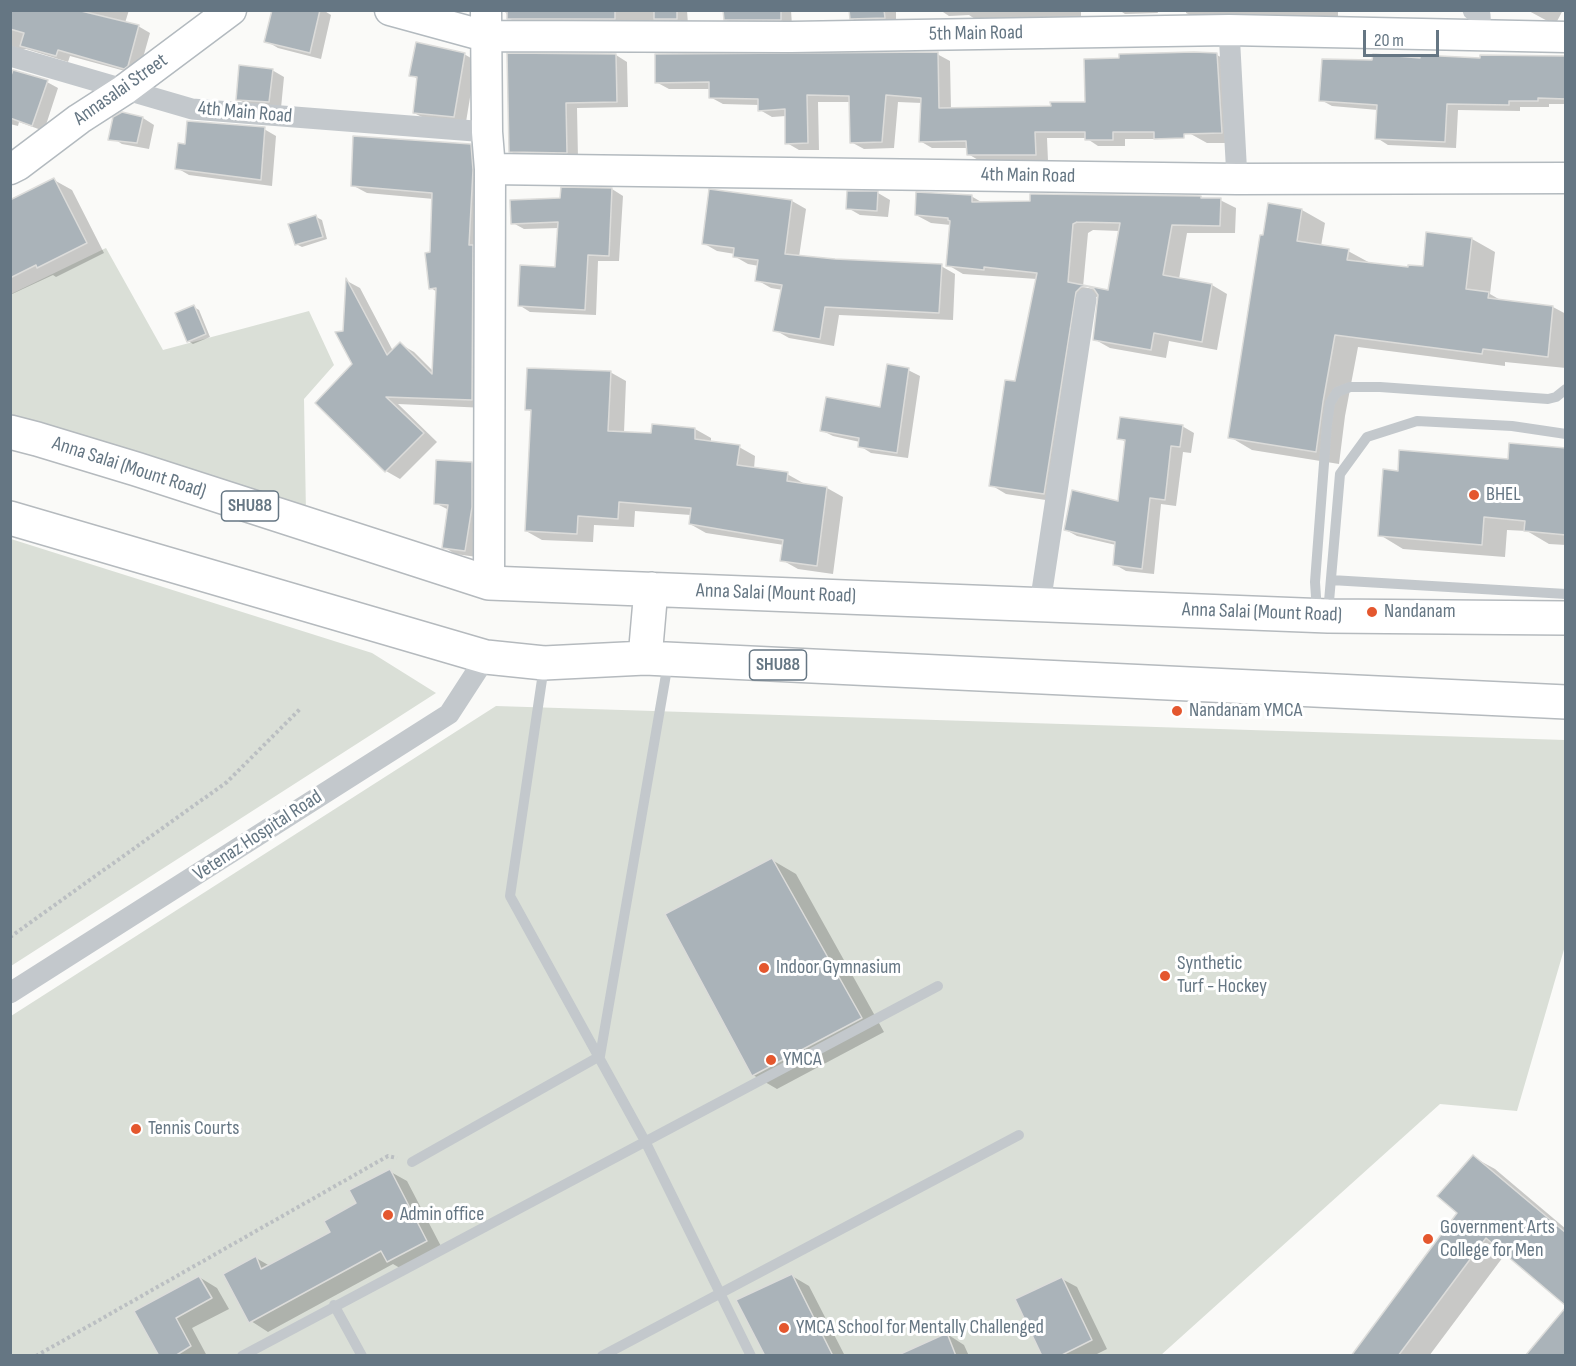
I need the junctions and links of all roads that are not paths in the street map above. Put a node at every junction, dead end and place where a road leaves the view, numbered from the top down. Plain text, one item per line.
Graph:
1 (231, 10) edge
2 (390, 10) edge
3 (486, 23) edge
4 (1477, 23) edge
5 (1229, 30) junction
6 (1566, 37) edge
7 (10, 56) edge
8 (124, 90) junction
9 (487, 132) junction
10 (10, 169) edge
11 (490, 170) junction
12 (1566, 178) edge
13 (1237, 179) junction
14 (1086, 299) dead end
15 (1566, 389) edge
16 (10, 432) edge
17 (1566, 434) edge
18 (10, 518) edge
19 (1331, 580) junction
20 (489, 583) junction
21 (651, 589) junction
22 (1566, 594) edge
23 (1040, 604) junction
24 (1322, 616) junction
25 (1566, 618) edge
26 (486, 657) junction
27 (657, 659) junction
28 (544, 663) junction
29 (1566, 702) edge
30 (938, 986) dead end
31 (10, 993) edge
32 (600, 1056) junction
33 (1018, 1136) dead end
34 (645, 1141) junction
35 (412, 1162) road end
36 (719, 1292) junction
37 (334, 1305) junction
38 (242, 1356) edge
39 (362, 1356) edge
40 (602, 1356) edge
41 (751, 1356) edge

1 - 8 street, Annasalai Street
2 - 3 street, 5th Main Road
3 - 5 street, 5th Main Road
3 - 9 street
4 - 5 street, 5th Main Road
4 - 6 street, 5th Main Road
5 - 13 street
7 - 8 street, 4th Main Road
8 - 9 street, 4th Main Road
8 - 10 street, Annasalai Street
9 - 11 street
11 - 13 street, 4th Main Road
11 - 20 street
12 - 13 street, 4th Main Road
14 - 23 street
15 - 24 lane
16 - 20 main road, Anna Salai (Mount Road) / SHU88
17 - 19 lane
18 - 26 main road, SHU88
19 - 22 lane
19 - 24 lane
20 - 21 main road, Anna Salai (Mount Road) / SHU88
21 - 23 main road, Anna Salai (Mount Road) / SHU88
21 - 27 main road
23 - 24 main road, Anna Salai (Mount Road) / SHU88
24 - 25 main road, Anna Salai (Mount Road) / SHU88
26 - 28 main road, SHU88
26 - 31 street, Vetenaz Hospital Road
27 - 28 main road, SHU88
27 - 29 main road, SHU88
27 - 32 lane
28 - 32 lane
30 - 34 lane
32 - 34 lane
32 - 35 lane
33 - 36 lane
34 - 36 lane
34 - 37 lane
36 - 40 lane
36 - 41 lane
37 - 38 lane
37 - 39 lane

